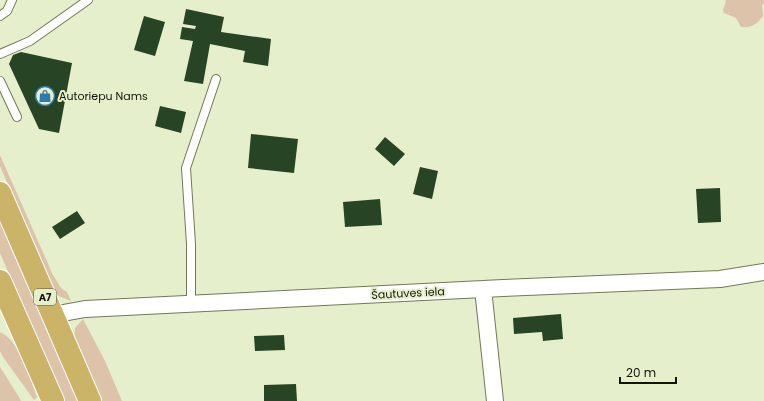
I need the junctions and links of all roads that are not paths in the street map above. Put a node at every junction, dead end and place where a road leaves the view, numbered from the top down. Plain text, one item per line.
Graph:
1 (88, 0) edge
2 (12, 2) edge
3 (0, 16) edge
4 (0, 54) edge
5 (216, 79) dead end
6 (0, 81) edge
7 (18, 117) dead end
8 (0, 193) edge
9 (764, 272) edge
10 (0, 282) edge
11 (483, 289) junction
12 (191, 304) junction
13 (52, 315) junction
14 (53, 401) edge
15 (90, 401) edge
16 (495, 401) edge

1 - 4 lane
2 - 3 lane
5 - 12 lane
6 - 7 lane
8 - 13 highway, A7
9 - 11 street, Šautuves iela
10 - 14 highway
11 - 12 street, Šautuves iela
11 - 16 street
12 - 13 street, Šautuves iela
13 - 15 highway, A7

